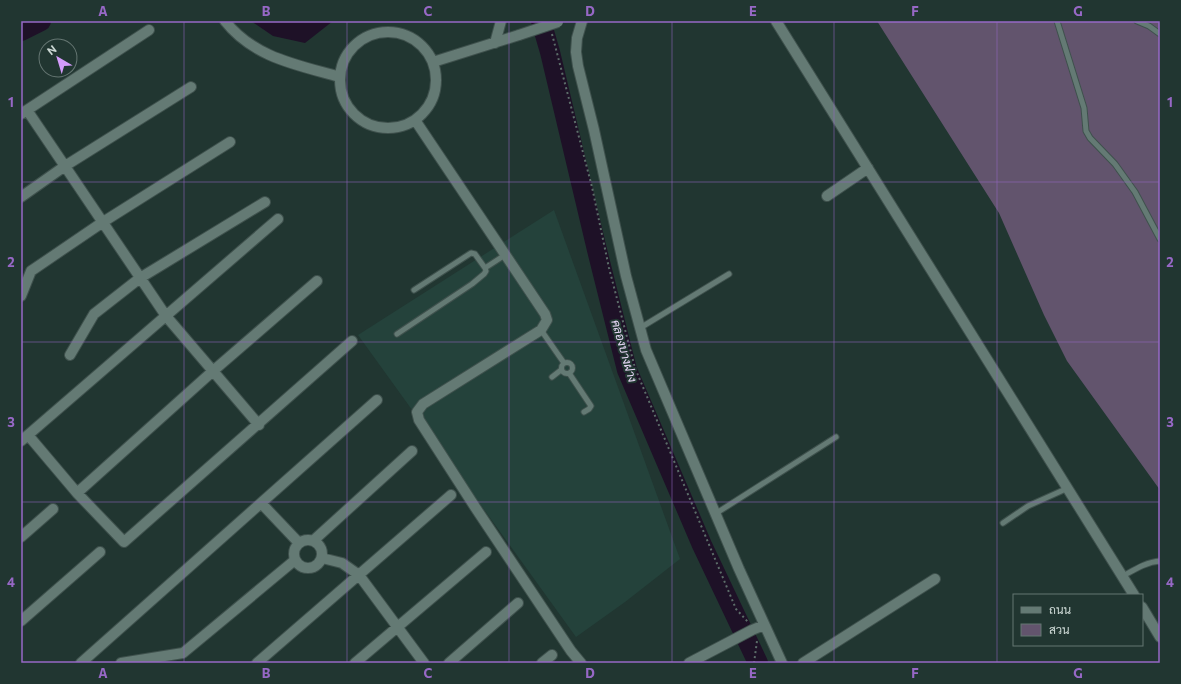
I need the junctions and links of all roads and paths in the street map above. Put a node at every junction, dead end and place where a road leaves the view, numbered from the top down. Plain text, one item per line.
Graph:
1 (225, 21) edge
2 (501, 21) edge
3 (560, 21) edge
4 (582, 21) edge
5 (776, 21) edge
6 (1057, 21) edge
7 (1137, 21) edge
8 (149, 30) dead end
9 (1160, 34) edge
10 (495, 43) junction
11 (433, 62) junction
12 (340, 78) junction
13 (191, 87) dead end
14 (24, 112) edge
15 (415, 120) junction
16 (230, 142) dead end
17 (65, 166) junction
18 (868, 168) junction
19 (827, 196) dead end
20 (21, 197) edge
21 (265, 202) dead end
22 (278, 219) dead end
23 (103, 222) junction
24 (1160, 239) edge
25 (504, 255) junction
26 (485, 268) junction
27 (729, 274) dead end
28 (140, 278) junction
29 (316, 281) dead end
30 (414, 290) dead end
31 (21, 296) edge
32 (166, 316) junction
33 (639, 328) junction
34 (541, 330) junction
35 (397, 334) dead end
36 (352, 341) dead end
37 (70, 354) dead end
38 (564, 363) junction
39 (561, 370) junction
40 (213, 372) junction
41 (569, 373) junction
42 (552, 377) dead end
43 (377, 400) dead end
44 (584, 412) dead end
45 (259, 425) junction
46 (836, 436) dead end
47 (24, 438) edge
48 (412, 451) dead end
49 (1068, 488) junction
50 (78, 493) junction
51 (451, 495) dead end
52 (261, 503) junction
53 (53, 509) dead end
54 (715, 514) junction
55 (1003, 523) dead end
56 (21, 536) edge
57 (314, 540) junction
58 (299, 542) junction
59 (100, 552) dead end
60 (486, 552) dead end
61 (322, 558) junction
62 (295, 560) junction
63 (1160, 561) edge
64 (359, 575) junction
65 (1123, 576) junction
66 (935, 579) dead end
67 (1133, 594) edge
68 (518, 603) dead end
69 (1143, 609) edge
70 (21, 621) edge
71 (764, 625) junction
72 (398, 627) junction
73 (1160, 637) edge
74 (757, 641) dead end
75 (552, 655) dead end
76 (81, 663) edge
77 (121, 663) edge
78 (257, 663) edge
79 (356, 663) edge
80 (424, 663) edge
81 (449, 663) edge
82 (542, 663) edge
83 (580, 663) edge
84 (689, 663) edge
85 (754, 663) edge
86 (782, 663) edge
87 (803, 663) edge

1 - 12 street
2 - 10 street
3 - 10 street, bridge
4 - 33 street
5 - 18 street
6 - 24 lane
7 - 9 lane
8 - 14 street
10 - 11 street
11 - 12 street
11 - 15 street
12 - 15 street
13 - 17 street
14 - 17 street
15 - 25 street
16 - 23 street
17 - 20 street
17 - 23 street
18 - 19 street
18 - 49 street
21 - 28 street
22 - 32 street
23 - 28 street
23 - 31 street
25 - 26 lane
25 - 34 street
26 - 30 lane
26 - 35 lane
27 - 33 lane
28 - 32 street
28 - 37 street
29 - 40 street
32 - 40 street
32 - 47 street
33 - 54 street
34 - 38 lane
34 - 83 street
36 - 45 street
38 - 39 lane
38 - 41 lane
39 - 41 lane
39 - 42 lane
40 - 45 street
40 - 50 street
41 - 44 lane
43 - 52 street
45 - 50 street
46 - 54 lane
47 - 50 street
48 - 57 street
49 - 55 lane
49 - 65 street
51 - 64 street
52 - 58 street
52 - 76 street
53 - 56 street
54 - 71 street
57 - 58 street
57 - 61 street
58 - 62 street
59 - 70 street
60 - 72 street
61 - 62 street
61 - 64 street
62 - 77 street
63 - 65 lane
64 - 72 street
64 - 78 street
65 - 67 street
66 - 87 street
68 - 81 street
69 - 73 street
71 - 84 street
71 - 86 street
72 - 79 street
72 - 80 street
74 - 85 path
75 - 82 street

